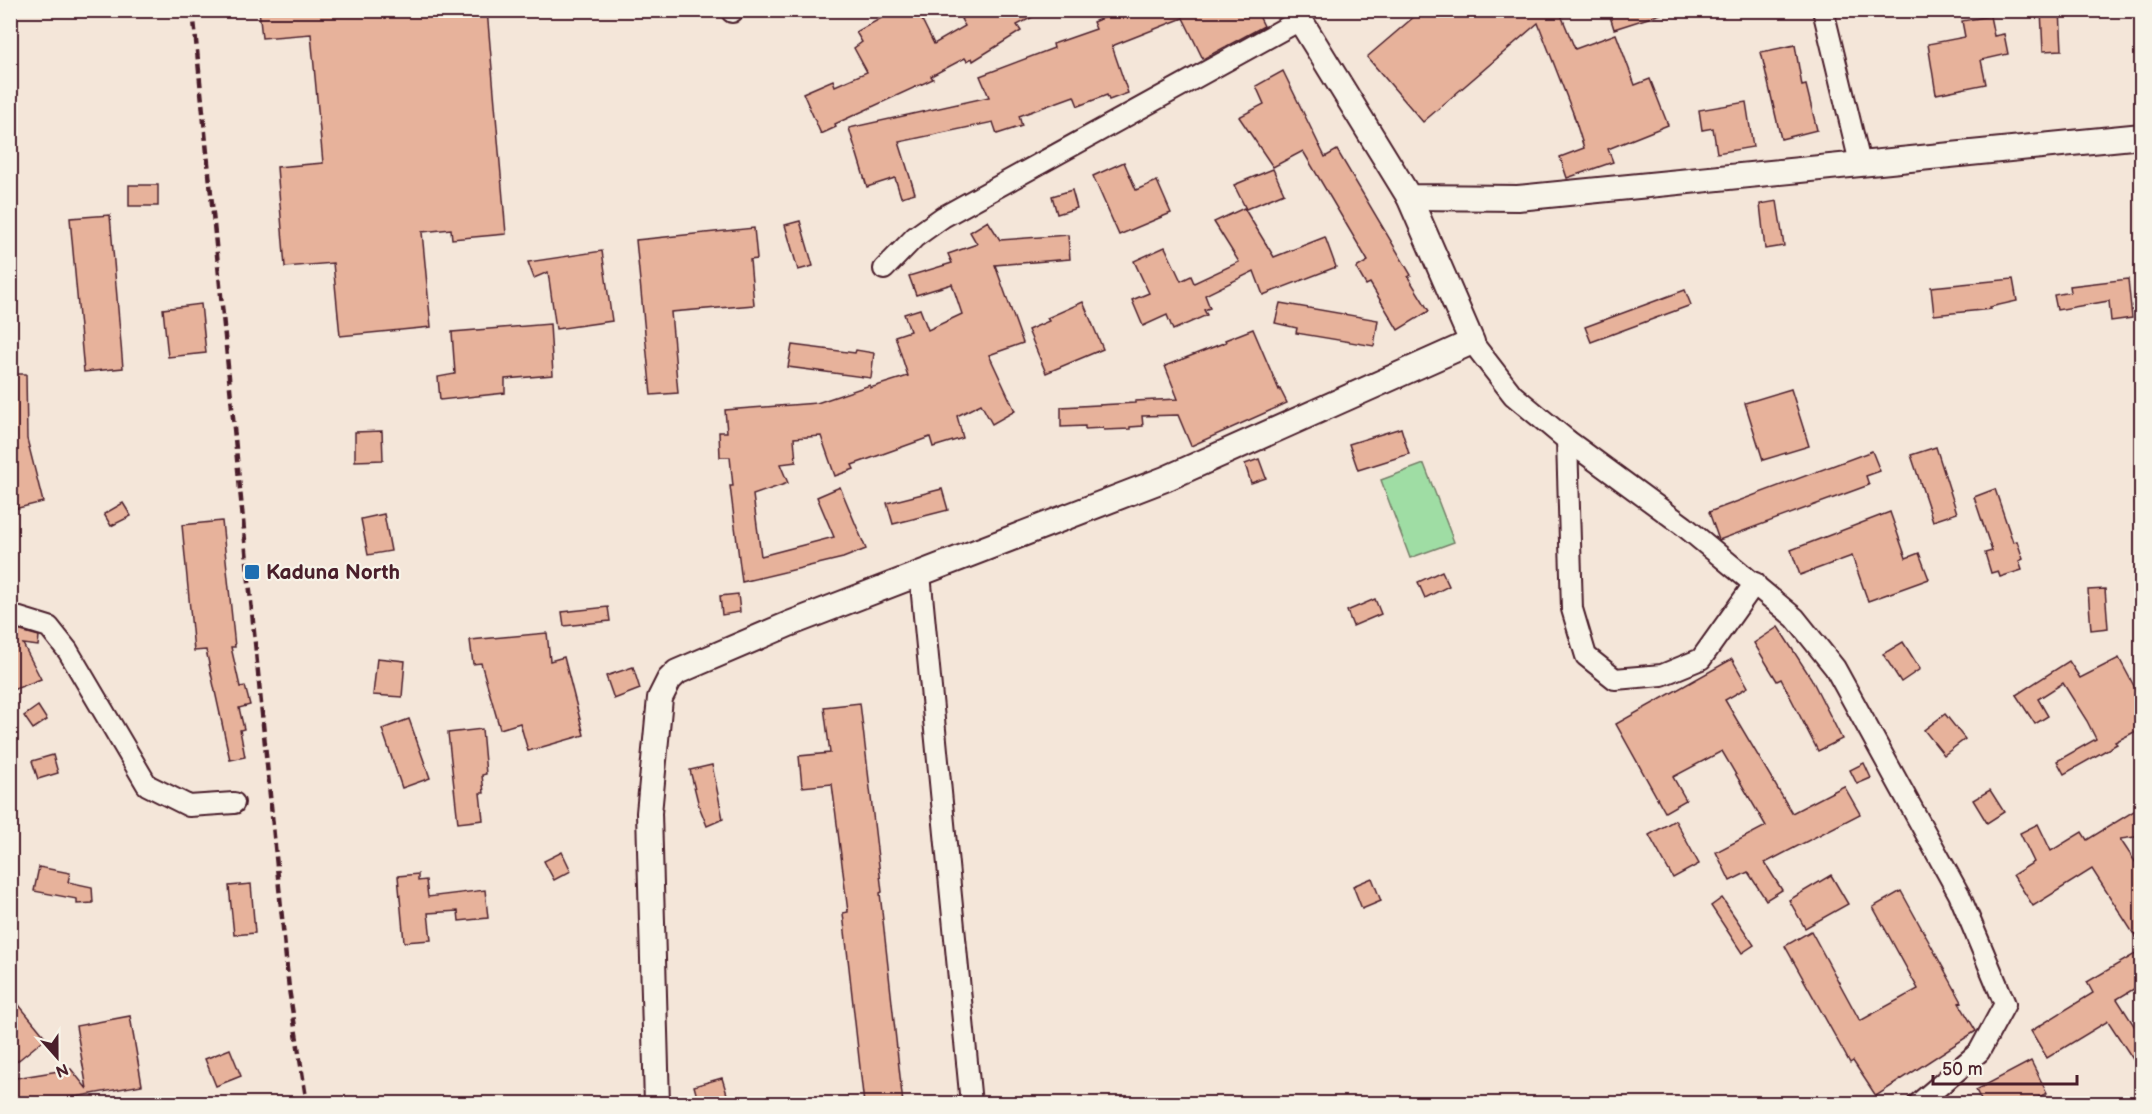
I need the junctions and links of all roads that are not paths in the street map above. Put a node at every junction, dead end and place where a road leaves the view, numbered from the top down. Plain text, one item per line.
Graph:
1 (1823, 10) edge
2 (1297, 15) edge
3 (2142, 136) edge
4 (1860, 163) junction
5 (1409, 197) junction
6 (884, 269) dead end
7 (1472, 342) junction
8 (1567, 440) junction
9 (920, 574) junction
10 (1755, 583) junction
11 (10, 615) edge
12 (234, 803) dead end
13 (657, 1104) edge
14 (971, 1104) edge
15 (1918, 1104) edge

1 - 4 street
2 - 5 street
2 - 6 street
3 - 4 street
4 - 5 street
5 - 7 street
7 - 8 street
7 - 9 street
8 - 10 street
8 - 10 street
9 - 13 street
9 - 14 street
10 - 15 street
11 - 12 street

